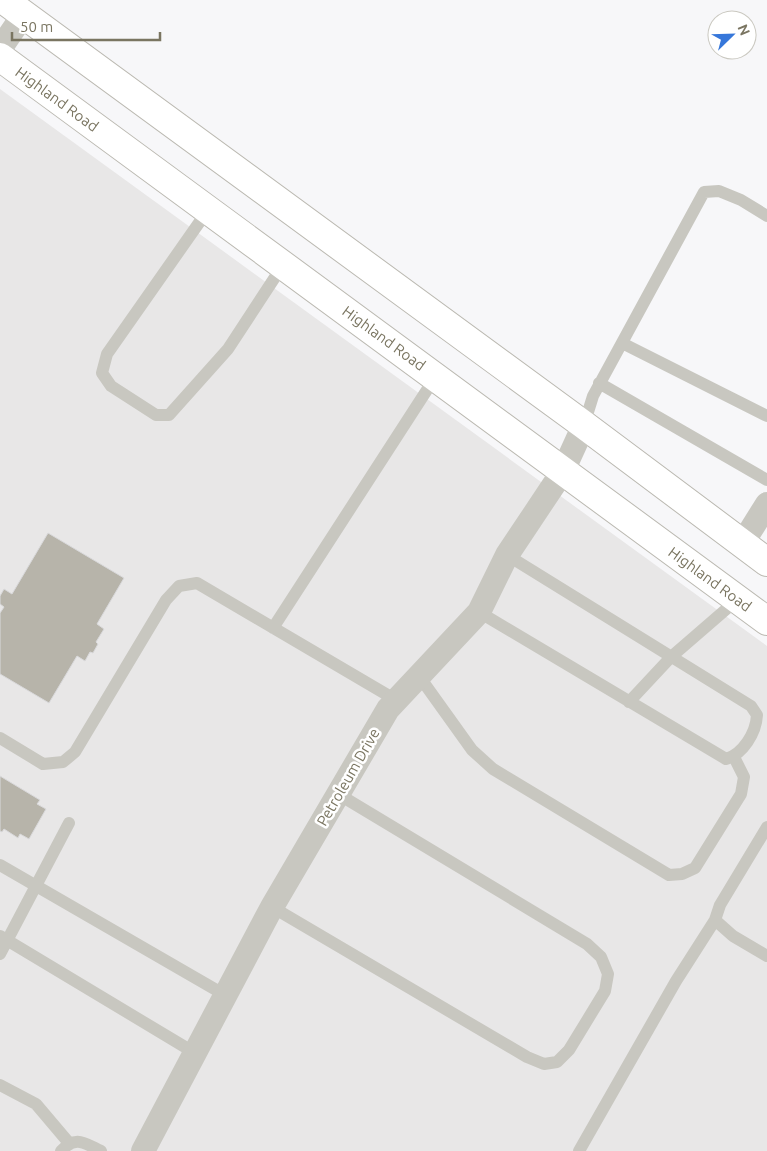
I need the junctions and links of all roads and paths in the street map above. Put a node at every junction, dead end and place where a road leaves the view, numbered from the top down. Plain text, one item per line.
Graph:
1 (14, 7) edge
2 (0, 49) edge
3 (0, 57) edge
4 (208, 210) junction
5 (767, 216) edge
6 (283, 265) junction
7 (622, 343) junction
8 (436, 376) junction
9 (599, 383) junction
10 (767, 416) edge
11 (584, 425) junction
12 (563, 471) junction
13 (767, 480) edge
14 (767, 504) edge
15 (742, 544) junction
16 (507, 556) junction
17 (767, 562) edge
18 (738, 599) junction
19 (478, 612) junction
20 (767, 621) edge
21 (273, 628) junction
22 (671, 657) junction
23 (419, 676) junction
24 (396, 700) junction
25 (629, 702) junction
26 (0, 738) edge
27 (734, 757) junction
28 (338, 794) junction
29 (69, 823) dead end
30 (767, 827) edge
31 (0, 865) edge
32 (36, 887) junction
33 (272, 906) junction
34 (715, 920) junction
35 (4, 938) edge
36 (0, 954) edge
37 (767, 956) edge
38 (225, 995) junction
39 (195, 1053) junction
40 (0, 1085) edge
41 (65, 1147) edge
42 (101, 1151) edge
43 (143, 1151) edge
44 (579, 1151) edge

1 - 2 street
1 - 11 main road
3 - 4 main road, Highland Road
4 - 6 main road, Highland Road
4 - 6 lane
5 - 7 lane
6 - 8 main road, Highland Road
7 - 9 lane
7 - 10 lane
8 - 12 main road, Highland Road
8 - 21 lane
9 - 11 lane
9 - 13 lane
11 - 12 street, Petroleum Drive
11 - 15 main road
12 - 16 street, Petroleum Drive
12 - 18 main road, Highland Road
14 - 15 street
15 - 17 main road
16 - 19 street, Petroleum Drive
16 - 22 lane
18 - 20 main road, Highland Road
18 - 22 lane
19 - 23 street, Petroleum Drive
19 - 25 lane
21 - 24 lane
21 - 26 lane
22 - 25 lane
22 - 27 lane
23 - 24 street, Petroleum Drive
23 - 27 lane
24 - 28 street, Petroleum Drive
25 - 27 lane
28 - 33 street, Petroleum Drive
28 - 33 lane
29 - 32 lane
30 - 34 lane
31 - 32 lane
32 - 35 lane
32 - 38 lane
33 - 38 street, Petroleum Drive
34 - 37 lane
34 - 44 lane
35 - 36 lane
35 - 39 lane
38 - 39 street, Petroleum Drive
39 - 43 street, Petroleum Drive
40 - 41 lane
41 - 42 lane

